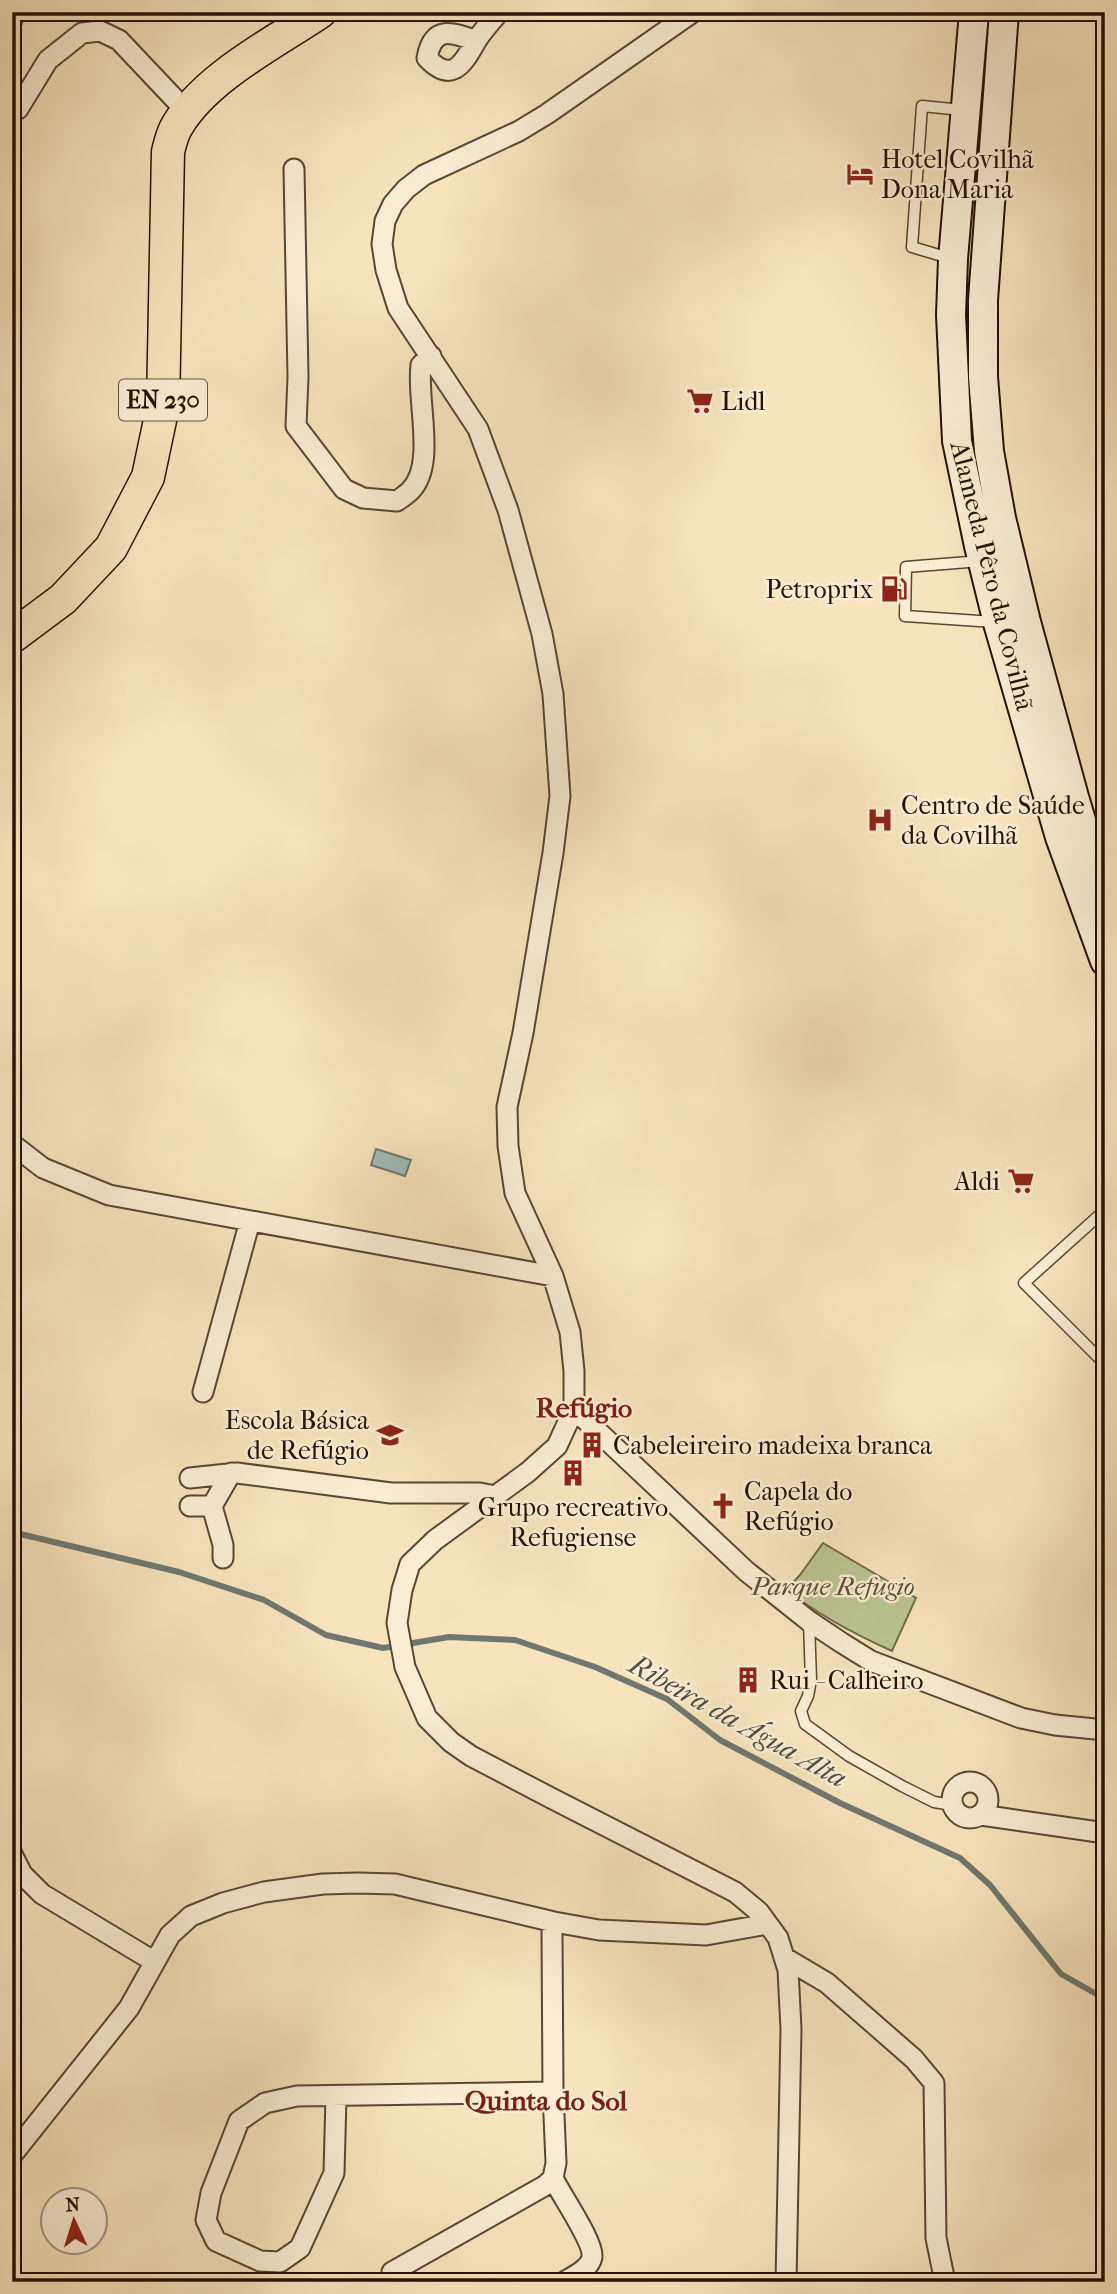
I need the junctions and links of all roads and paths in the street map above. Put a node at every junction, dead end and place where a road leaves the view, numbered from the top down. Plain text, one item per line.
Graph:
1 (14, 12) edge
2 (320, 12) edge
3 (499, 12) edge
4 (693, 12) edge
5 (974, 12) edge
6 (1004, 12) edge
7 (12, 20) edge
8 (476, 41) dead end
9 (966, 110) junction
10 (12, 112) edge
11 (187, 112) junction
12 (294, 169) dead end
13 (953, 259) junction
14 (431, 356) junction
15 (982, 561) junction
16 (998, 622) junction
17 (12, 638) edge
18 (1105, 901) edge
19 (1105, 961) edge
20 (12, 1144) edge
21 (1105, 1210) edge
22 (250, 1221) junction
23 (553, 1276) junction
24 (1105, 1364) edge
25 (203, 1392) dead end
26 (574, 1409) junction
27 (231, 1473) junction
28 (190, 1478) dead end
29 (495, 1496) junction
30 (190, 1506) dead end
31 (212, 1506) junction
32 (223, 1558) dead end
33 (809, 1621) junction
34 (1105, 1730) edge
35 (952, 1805) junction
36 (981, 1815) junction
37 (1105, 1833) edge
38 (12, 1854) edge
39 (554, 1922) junction
40 (767, 1924) junction
41 (785, 1958) junction
42 (155, 1962) junction
43 (553, 2092) junction
44 (336, 2097) junction
45 (12, 2155) edge
46 (553, 2178) junction
47 (392, 2272) dead end
48 (564, 2282) edge
49 (786, 2282) edge
50 (945, 2282) edge

1 - 7 street
2 - 11 main road, EN 230
3 - 8 street
4 - 14 street
5 - 9 main road, Alameda Pêro da Covilhã
6 - 18 main road, Alameda Pêro da Covilhã
9 - 13 main road, Alameda Pêro da Covilhã
9 - 13 lane
10 - 11 street
11 - 17 main road, EN 230
12 - 14 street
13 - 15 main road, Alameda Pêro da Covilhã
14 - 23 street
15 - 16 main road, Alameda Pêro da Covilhã
15 - 16 lane
16 - 19 main road, Alameda Pêro da Covilhã
20 - 22 street
21 - 24 lane
22 - 23 street
22 - 25 street
23 - 26 street
26 - 29 street
26 - 33 street
27 - 28 street
27 - 29 street
27 - 31 street
29 - 40 street
30 - 31 street
31 - 32 street
33 - 34 street
33 - 35 lane
35 - 36 street
35 - 36 street
36 - 37 street
38 - 42 street
39 - 40 street
39 - 42 street
39 - 43 street
40 - 41 street
41 - 49 street
41 - 50 street
42 - 45 street
43 - 44 street
43 - 46 street
44 - 44 street
46 - 47 street
46 - 48 street

